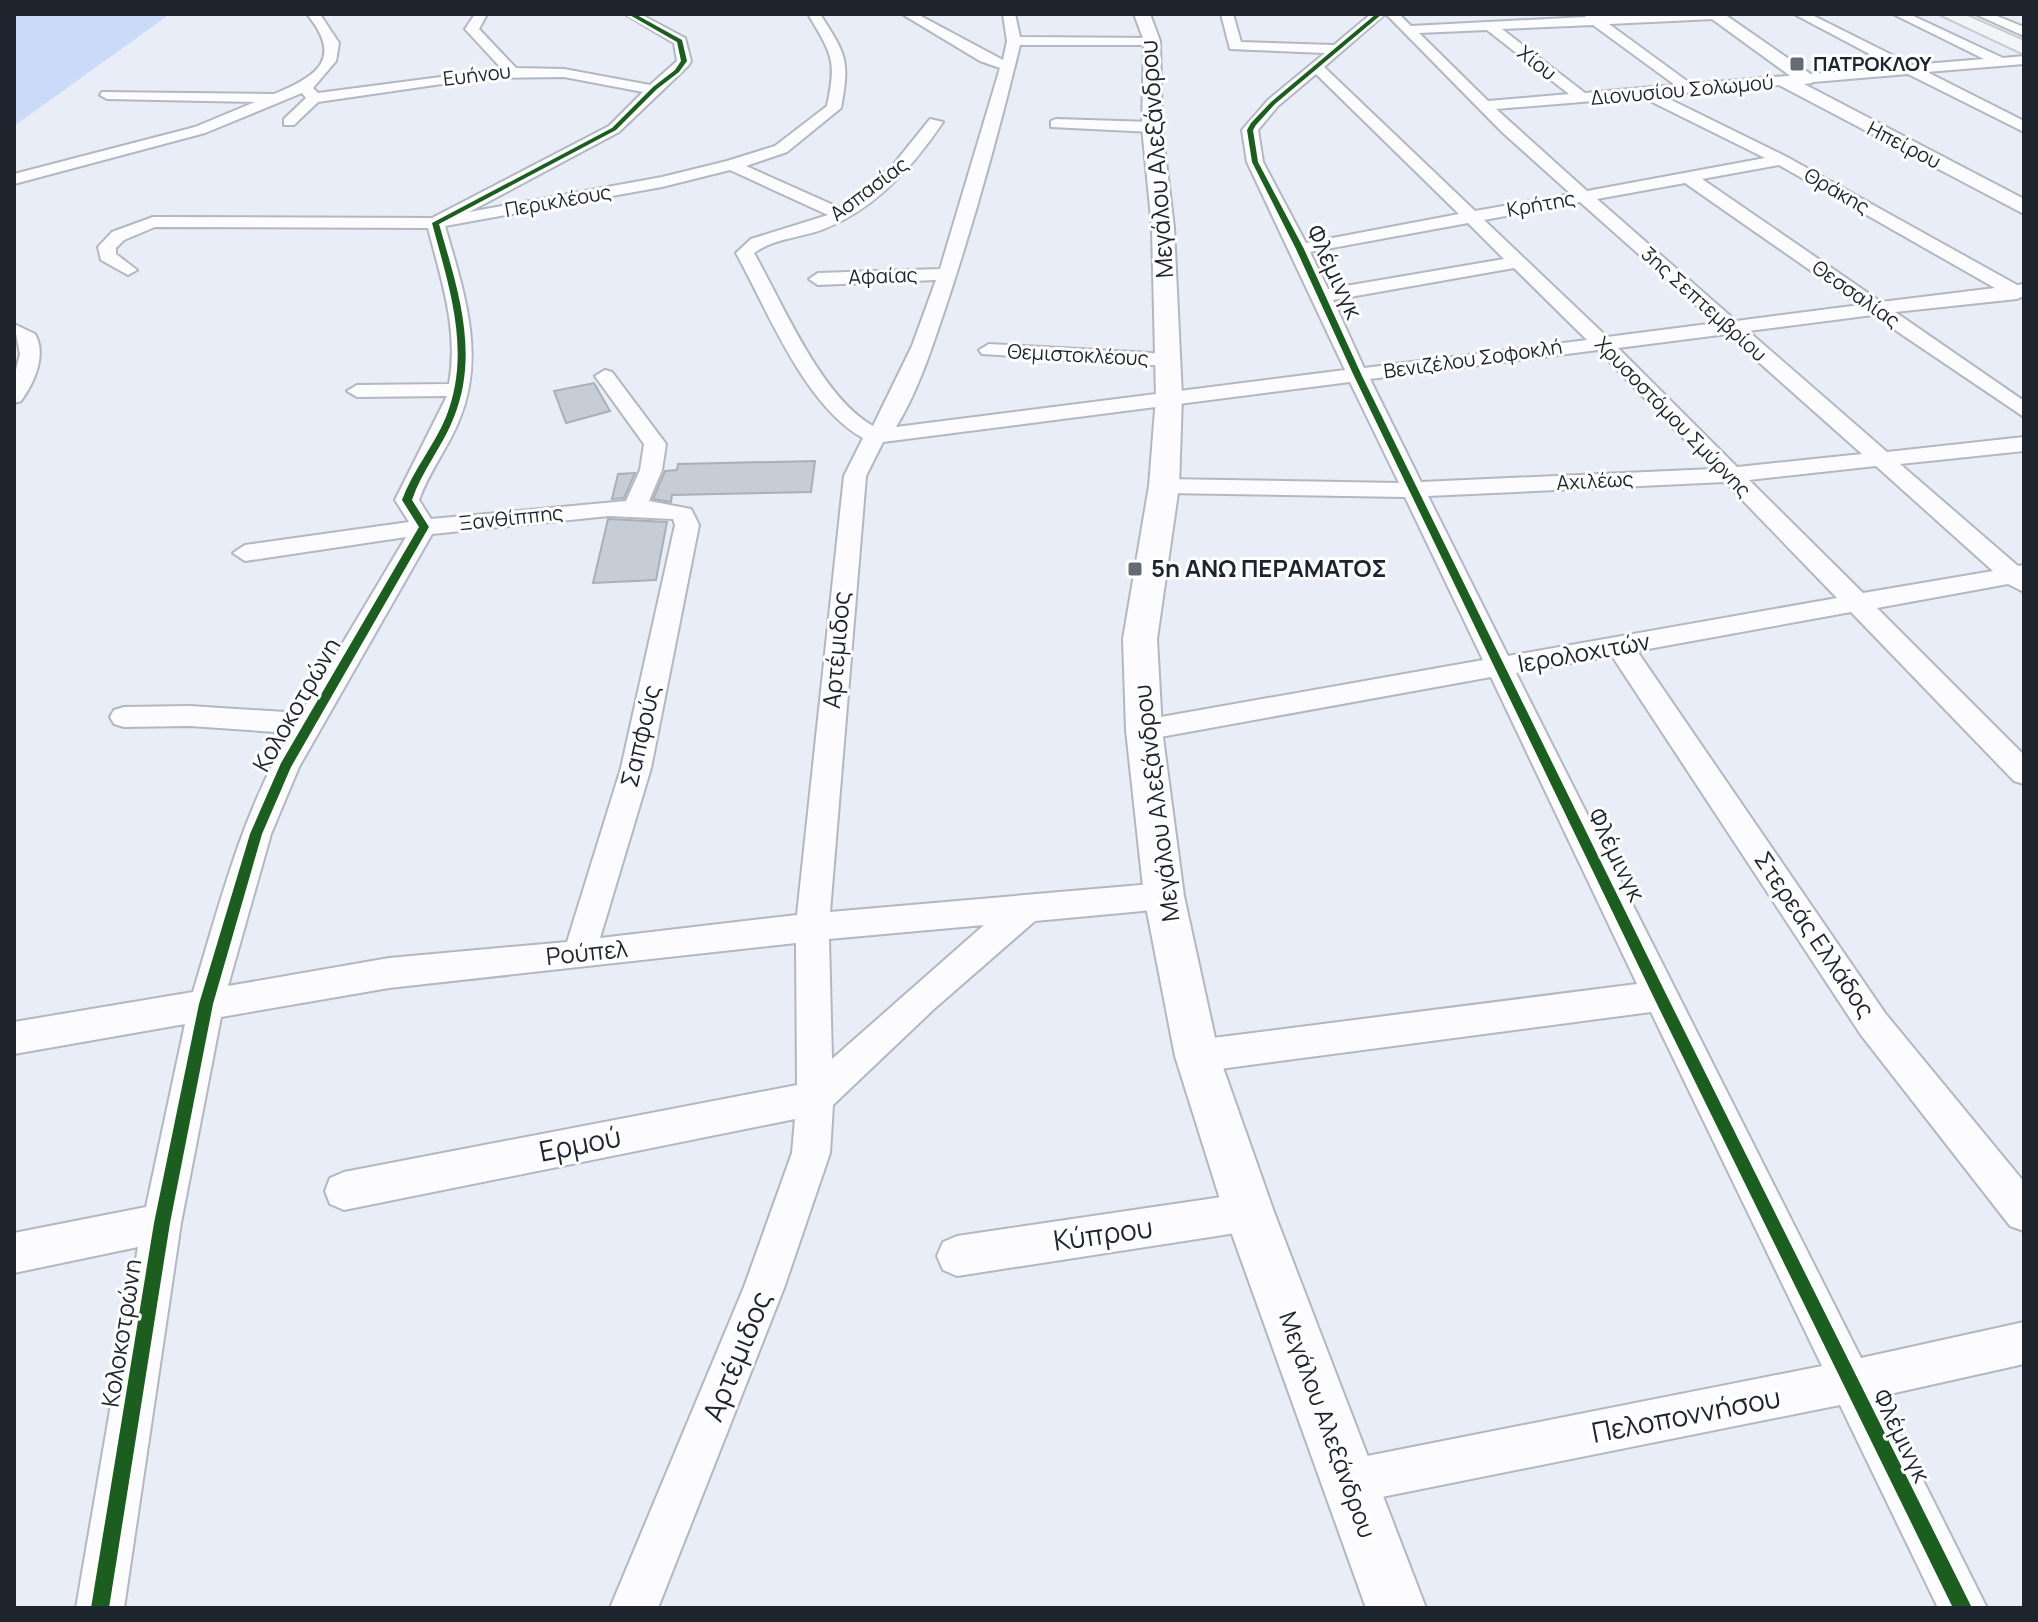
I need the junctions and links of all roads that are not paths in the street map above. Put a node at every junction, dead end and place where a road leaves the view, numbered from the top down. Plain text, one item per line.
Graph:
1 (313, 14) edge
2 (481, 14) edge
3 (631, 14) edge
4 (814, 14) edge
5 (908, 14) edge
6 (1009, 14) edge
7 (1227, 14) edge
8 (1379, 14) edge
9 (1392, 14) edge
10 (1713, 14) edge
11 (1800, 14) edge
12 (1899, 14) edge
13 (1948, 14) edge
14 (1981, 14) edge
15 (1591, 18) edge
16 (1491, 27) junction
17 (1147, 28) edge
18 (1408, 30) junction
19 (2024, 32) edge
20 (1014, 41) junction
21 (2024, 48) edge
22 (1335, 49) junction
23 (2024, 60) edge
24 (2001, 62) junction
25 (1008, 66) junction
26 (1316, 67) junction
27 (510, 69) junction
28 (1907, 70) junction
29 (1806, 79) junction
30 (1785, 81) junction
31 (1689, 89) junction
32 (652, 90) junction
33 (310, 93) junction
34 (1646, 93) junction
35 (107, 95) dead end
36 (285, 98) junction
37 (1584, 99) junction
38 (1484, 106) junction
39 (289, 122) dead end
40 (935, 122) dead end
41 (1056, 124) dead end
42 (1152, 127) junction
43 (2024, 127) edge
44 (1781, 160) junction
45 (732, 165) junction
46 (1688, 177) junction
47 (14, 179) edge
48 (1583, 196) junction
49 (2024, 208) edge
50 (840, 214) junction
51 (1472, 217) junction
52 (435, 223) junction
53 (1300, 249) junction
54 (1516, 262) junction
55 (128, 270) dead end
56 (947, 274) junction
57 (818, 279) dead end
58 (2020, 293) edge
59 (1322, 296) junction
60 (1875, 308) junction
61 (1729, 328) junction
62 (14, 330) edge
63 (1600, 341) junction
64 (989, 350) dead end
65 (1168, 360) junction
66 (605, 376) dead end
67 (1358, 376) junction
68 (458, 390) junction
69 (357, 391) dead end
70 (14, 397) edge
71 (1169, 397) junction
72 (2024, 411) edge
73 (875, 436) junction
74 (2024, 444) edge
75 (1885, 460) junction
76 (1729, 475) junction
77 (1164, 486) junction
78 (1414, 490) junction
79 (635, 508) junction
80 (683, 514) joint
81 (424, 527) junction
82 (245, 553) dead end
83 (2020, 578) edge
84 (1859, 603) junction
85 (1620, 647) junction
86 (1502, 667) junction
87 (124, 717) dead end
88 (309, 724) junction
89 (1144, 730) junction
90 (2024, 773) edge
91 (1164, 896) junction
92 (1029, 907) junction
93 (812, 927) junction
94 (579, 955) junction
95 (1660, 996) junction
96 (206, 1004) junction
97 (14, 1038) edge
98 (1197, 1056) junction
99 (815, 1098) junction
100 (344, 1191) dead end
101 (1249, 1212) junction
102 (2024, 1212) edge
103 (162, 1223) junction
104 (14, 1253) edge
105 (957, 1256) dead end
106 (2024, 1343) edge
107 (1850, 1382) junction
108 (1347, 1482) junction
109 (100, 1608) edge
110 (634, 1608) edge
111 (1396, 1608) edge
112 (1963, 1608) edge

1 - 33 street, Ευήνου
2 - 27 street
3 - 32 street
4 - 45 street, Περικλέους
5 - 25 street
6 - 20 street
7 - 22 street
8 - 22 street
9 - 18 street, 3ης Σεπτεμβρίου
10 - 15 street
10 - 29 street
11 - 28 street
12 - 24 street
13 - 21 main road
14 - 19 street
15 - 16 street
15 - 31 street
16 - 18 street
16 - 37 street, Χίου
17 - 20 street
17 - 42 street, Μεγάλου Αλεξάνδρου
18 - 38 street, 3ης Σεπτεμβρίου
20 - 25 street, Αρτέμιδος
22 - 26 street
23 - 24 street, Διονυσίου Σολωμού
24 - 28 street, Διονυσίου Σολωμού
25 - 56 street, Αρτέμιδος
26 - 51 street, Χρυσοστόμου Σμύρνης
26 - 53 street, Φλέμινγκ
27 - 32 street, Ευήνου
27 - 33 street, Ευήνου
28 - 29 street, Διονυσίου Σολωμού
28 - 43 street
29 - 30 street, Διονυσίου Σολωμού
30 - 31 street, Διονυσίου Σολωμού
30 - 49 street, Ηπείρου
31 - 34 street, Διονυσίου Σολωμού
32 - 52 street
33 - 36 street, Ευήνου
33 - 39 street
34 - 37 street, Διονυσίου Σολωμού
34 - 44 street, Θράκης
35 - 36 street
36 - 47 street, Ευήνου
37 - 38 street, Διονυσίου Σολωμού
38 - 48 street, 3ης Σεπτεμβρίου
40 - 50 street, Ασπασίας
41 - 42 street
42 - 65 street, Μεγάλου Αλεξάνδρου
44 - 46 street, Κρήτης
44 - 58 street, Θράκης
45 - 50 street
45 - 52 street, Περικλέους
46 - 48 street, Κρήτης
46 - 60 street, Θεσσαλίας
48 - 51 street, Κρήτης
48 - 61 street, 3ης Σεπτεμβρίου
50 - 73 street, Ασπασίας
51 - 53 street, Κρήτης
51 - 54 street, Χρυσοστόμου Σμύρνης
52 - 55 street, Περικλέους
52 - 68 street
53 - 59 street, Φλέμινγκ
54 - 59 street
54 - 63 street, Χρυσοστόμου Σμύρνης
56 - 57 street, Αφαίας
56 - 73 street, Αρτέμιδος
58 - 60 street, Βενιζέλου Σοφοκλή
59 - 67 street, Φλέμινγκ
60 - 61 street, Βενιζέλου Σοφοκλή
60 - 72 street, Θεσσαλίας
61 - 63 street, Βενιζέλου Σοφοκλή
61 - 75 street, 3ης Σεπτεμβρίου
62 - 70 street
63 - 67 street, Βενιζέλου Σοφοκλή
63 - 76 street, Χρυσοστόμου Σμύρνης
64 - 65 street, Θεμιστοκλέους
65 - 71 street, Μεγάλου Αλεξάνδρου
66 - 79 street
67 - 71 street, Βενιζέλου Σοφοκλή
67 - 78 street, Φλέμινγκ
68 - 69 street
68 - 81 street
71 - 73 street, Βενιζέλου Σοφοκλή
71 - 77 street, Μεγάλου Αλεξάνδρου
73 - 93 street, Αρτέμιδος
74 - 75 street, Αχιλέως
75 - 76 street, Αχιλέως
75 - 83 street, 3ης Σεπτεμβρίου
76 - 78 street, Αχιλέως
76 - 84 street, Χρυσοστόμου Σμύρνης
77 - 78 street, Αχιλέως
77 - 89 street, Μεγάλου Αλεξάνδρου
78 - 86 street, Φλέμινγκ
79 - 80 street, Ξανθίππης
79 - 81 street, Ξανθίππης
80 - 94 street, Σαπφούς
81 - 82 street, Ξανθίππης
81 - 88 street, Κολοκοτρώνη
83 - 84 street, Ιερολοχιτών
84 - 85 street, Ιερολοχιτών
84 - 90 street, Χρυσοστόμου Σμύρνης
85 - 86 street, Ιερολοχιτών
85 - 102 street, Στερεάς Ελλάδος
86 - 89 street, Ιερολοχιτών
86 - 95 street, Φλέμινγκ
87 - 88 street
88 - 96 street, Κολοκοτρώνη
89 - 91 street, Μεγάλου Αλεξάνδρου
91 - 92 street, Ρούπελ
91 - 98 street, Μεγάλου Αλεξάνδρου
92 - 93 street, Ρούπελ
92 - 99 street
93 - 94 street, Ρούπελ
93 - 99 street, Αρτέμιδος
94 - 96 street, Ρούπελ
95 - 98 street
95 - 107 street, Φλέμινγκ
96 - 97 street, Ρούπελ
96 - 103 street, Κολοκοτρώνη
98 - 101 street, Μεγάλου Αλεξάνδρου
99 - 100 street, Ερμού
99 - 110 street, Αρτέμιδος
101 - 105 street, Κύπρου
101 - 108 street, Μεγάλου Αλεξάνδρου
103 - 104 street
103 - 109 street, Κολοκοτρώνη
106 - 107 street, Πελοποννήσου
107 - 108 street, Πελοποννήσου
107 - 112 street, Φλέμινγκ
108 - 111 street, Μεγάλου Αλεξάνδρου

